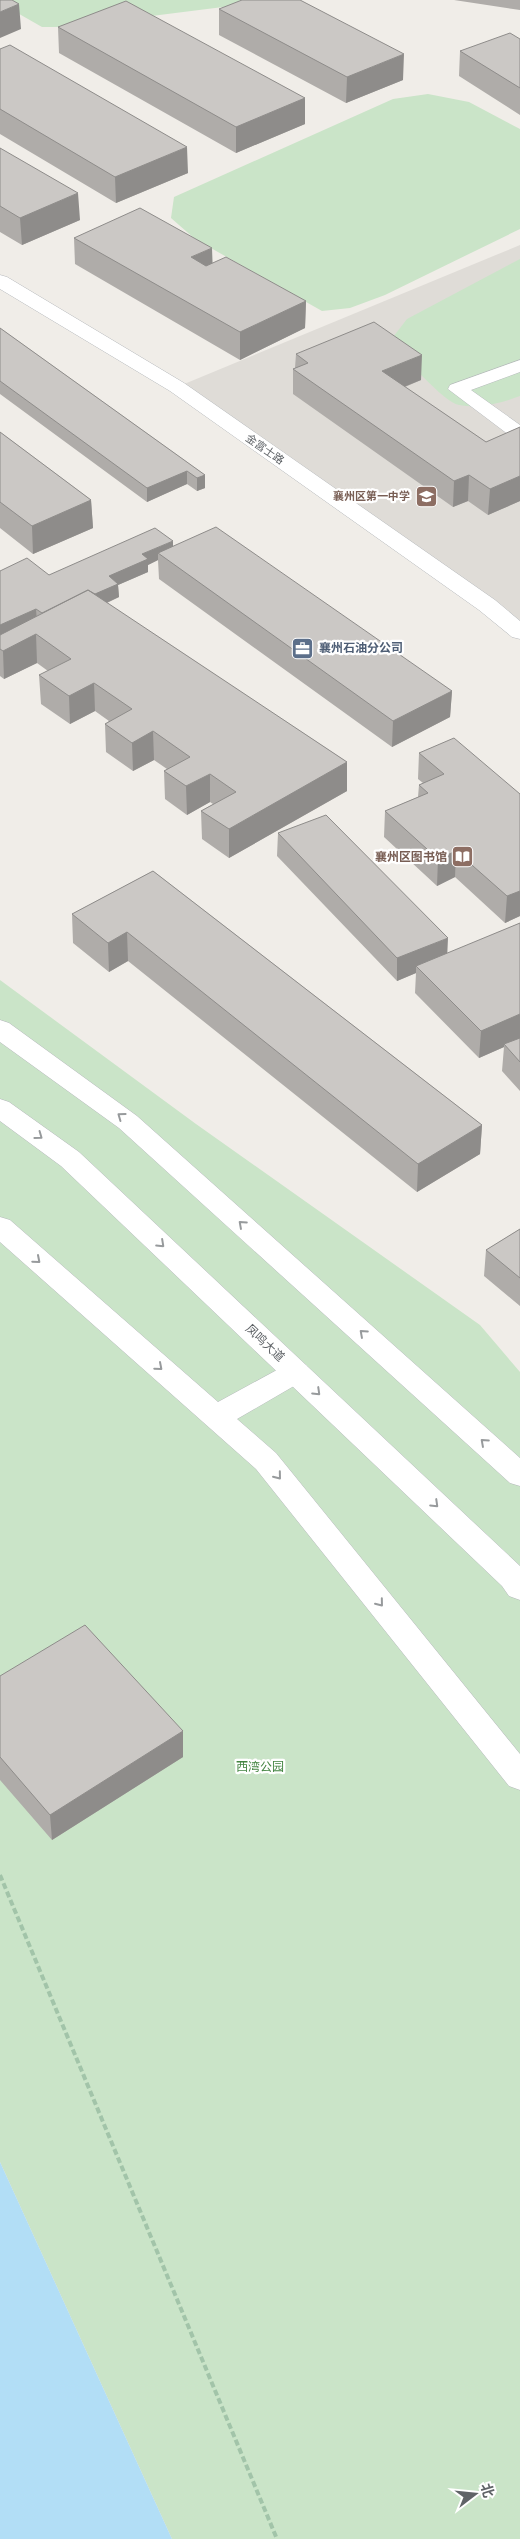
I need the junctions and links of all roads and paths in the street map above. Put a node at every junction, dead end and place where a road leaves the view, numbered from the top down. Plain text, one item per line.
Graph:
1 (0, 281) edge
2 (520, 366) edge
3 (520, 434) edge
4 (520, 632) edge
5 (0, 1029) edge
6 (0, 1108) edge
7 (0, 1227) edge
8 (296, 1372) junction
9 (216, 1416) junction
10 (520, 1475) edge
11 (520, 1588) edge
12 (520, 1777) edge
13 (0, 1876) edge
14 (277, 2539) edge

1 - 4 street, 金富士路
2 - 3 lane
10 -> 5 street
6 -> 8 street, 凤鸣大道
7 -> 9 street
8 - 9 street
8 -> 11 street, 凤鸣大道
9 -> 12 street
13 - 14 path

